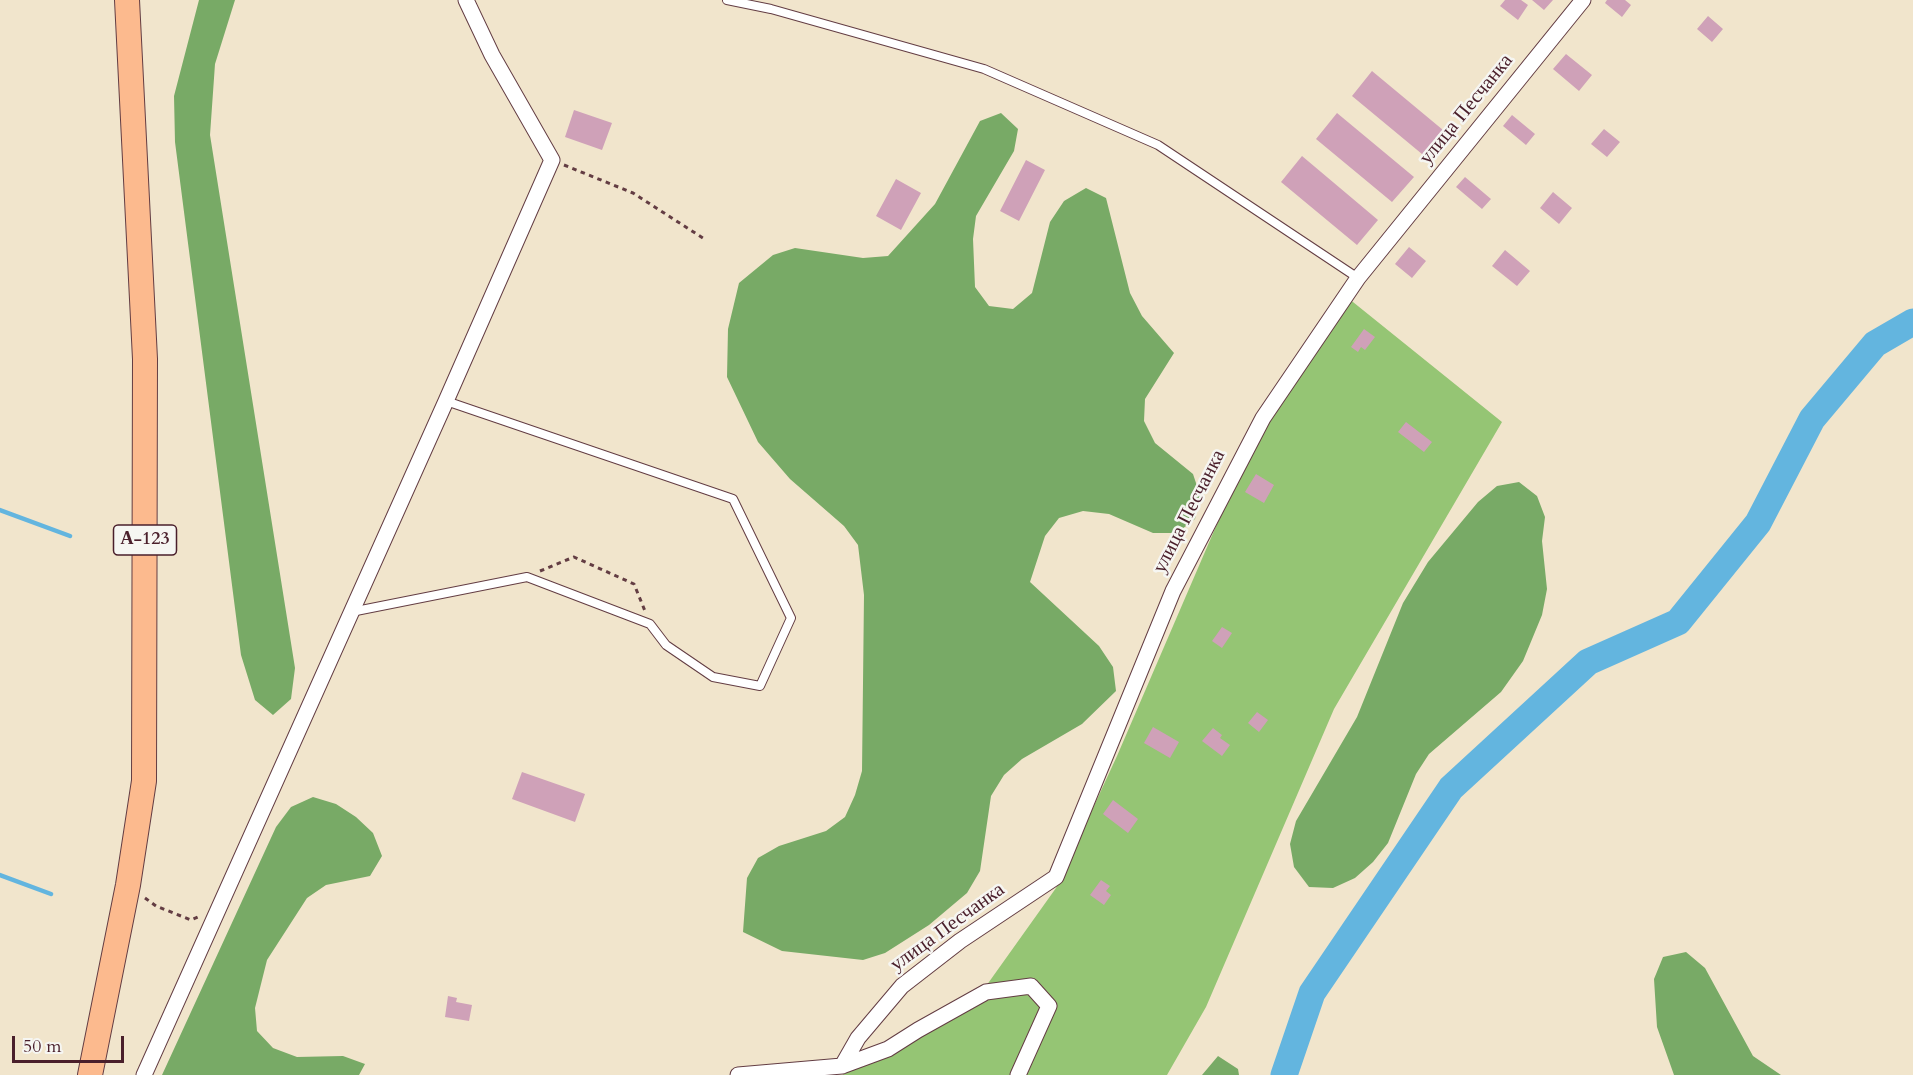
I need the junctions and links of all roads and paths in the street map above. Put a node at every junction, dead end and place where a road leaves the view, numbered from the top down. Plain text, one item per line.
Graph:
1 (127, 0) edge
2 (466, 0) edge
3 (727, 0) edge
4 (1583, 0) edge
5 (552, 160) junction
6 (706, 240) dead end
7 (1358, 278) junction
8 (446, 401) junction
9 (527, 577) junction
10 (351, 612) junction
11 (650, 624) junction
12 (128, 885) junction
13 (219, 907) junction
14 (842, 1066) junction
15 (90, 1075) edge
16 (144, 1075) edge
17 (738, 1075) edge
18 (1018, 1075) edge

1 - 12 main road, А-123
2 - 5 street
3 - 7 lane
4 - 7 street, улица Песчанка
5 - 6 path
5 - 8 street
7 - 14 street, улица Песчанка
8 - 10 street
8 - 11 lane
9 - 10 lane
9 - 11 lane
9 - 11 path
10 - 13 street
12 - 13 path
12 - 15 main road, А-123
13 - 16 street
14 - 17 street
14 - 18 street

